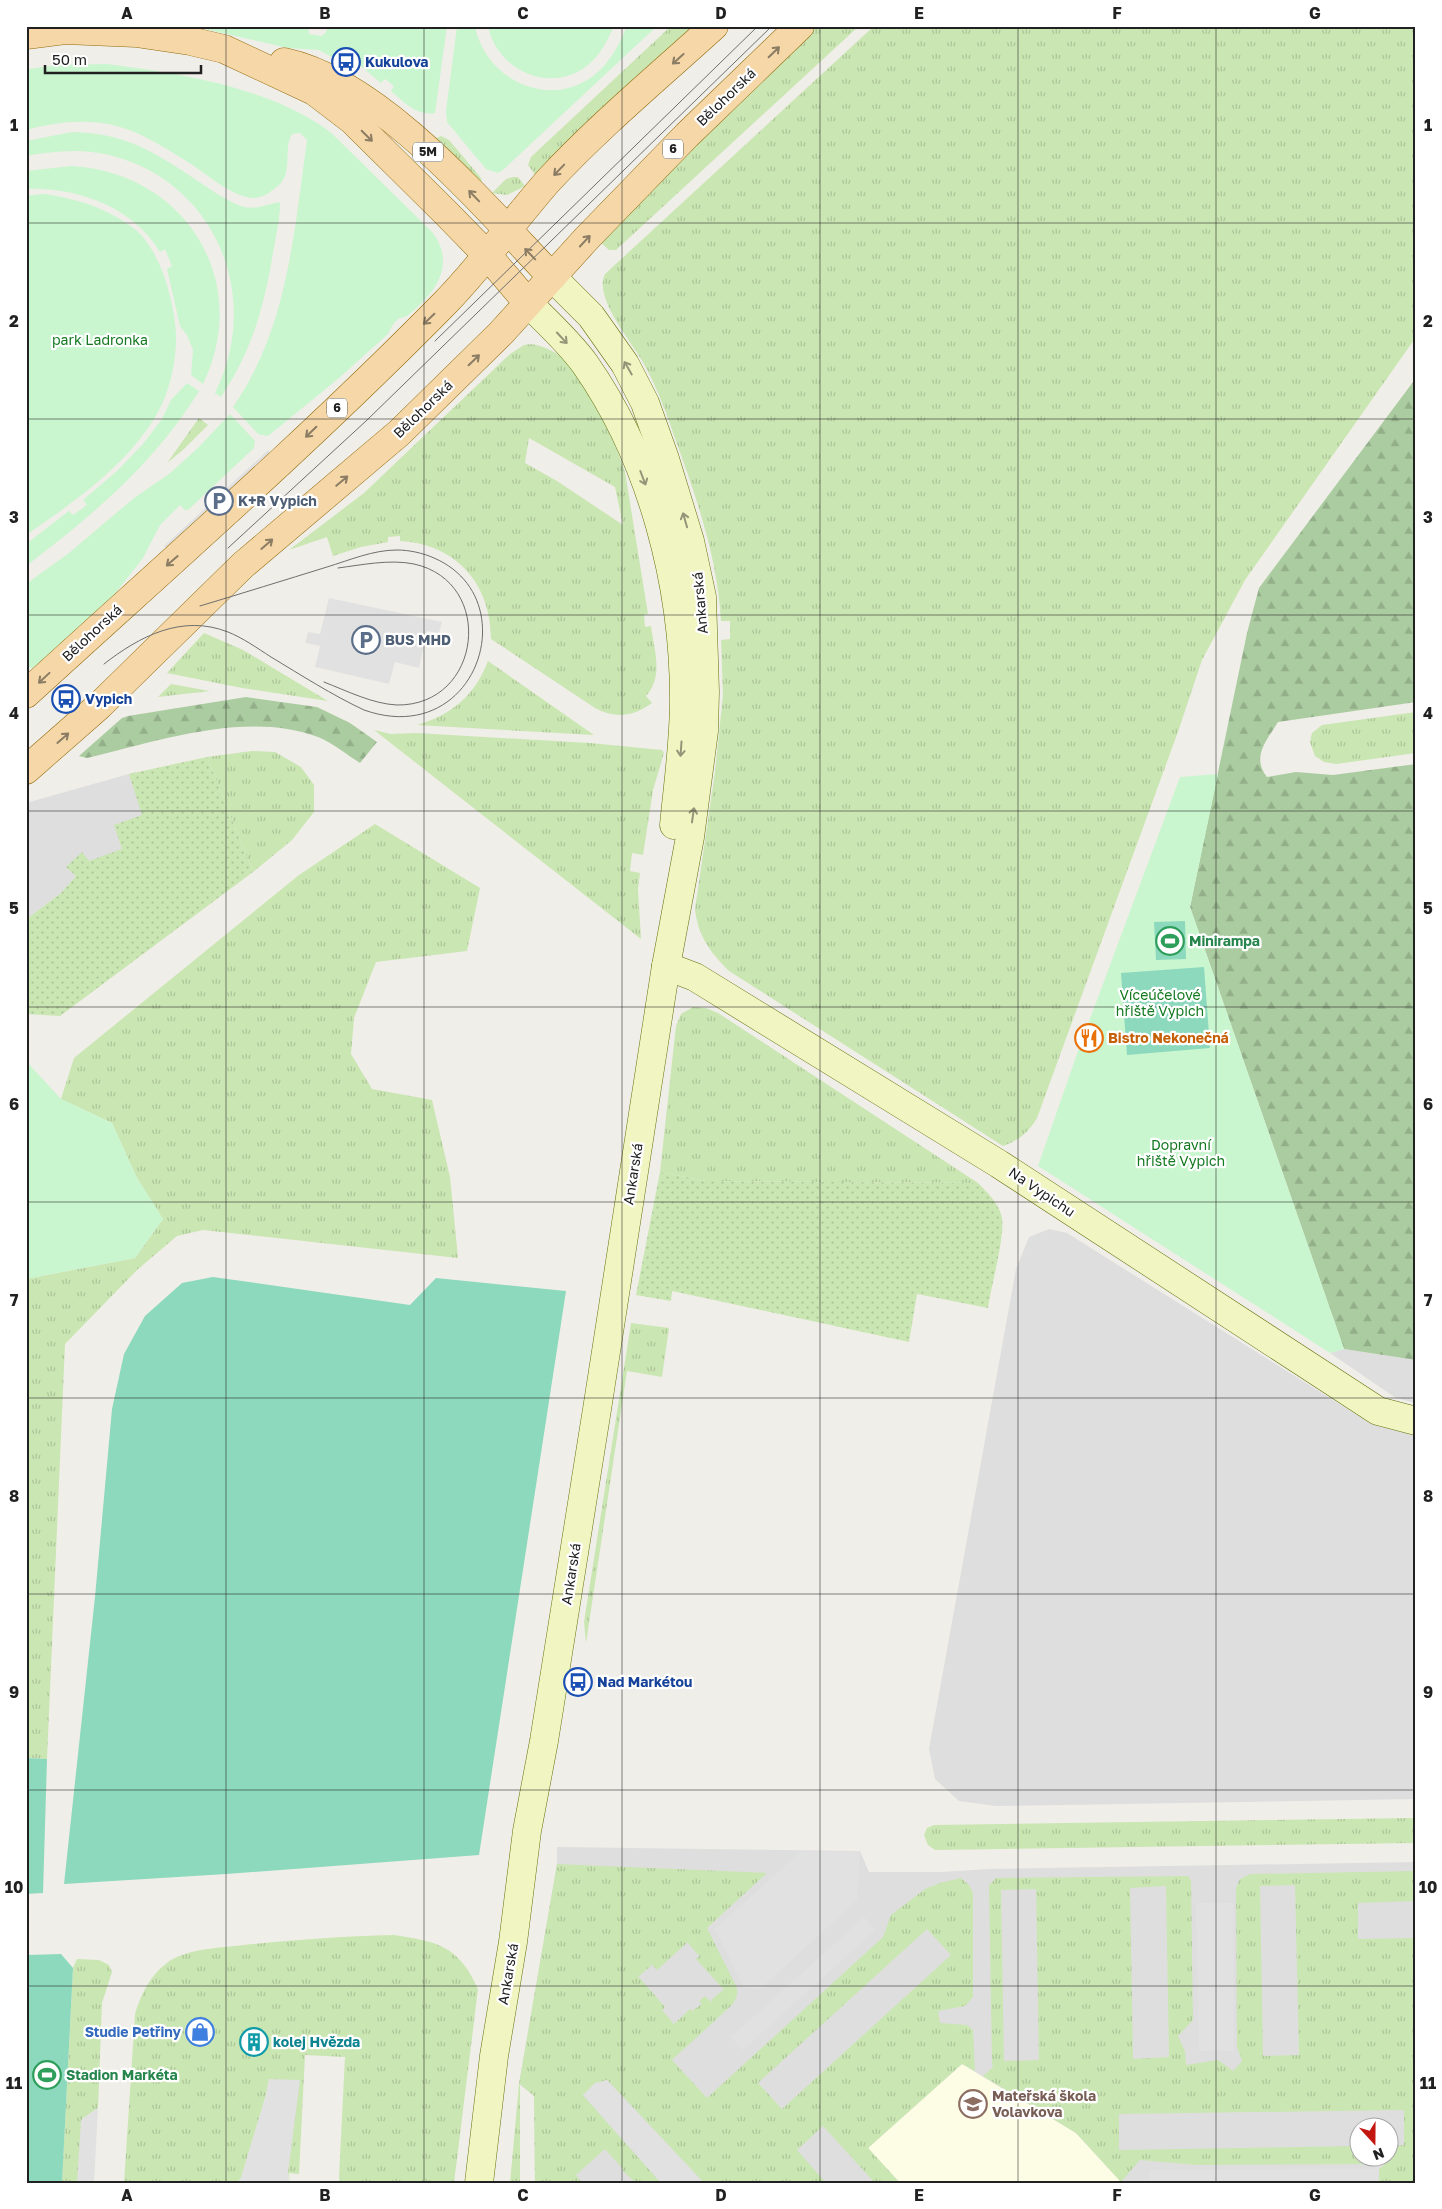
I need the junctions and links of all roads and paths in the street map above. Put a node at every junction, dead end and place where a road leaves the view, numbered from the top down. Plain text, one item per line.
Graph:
1 (714, 26) edge
2 (800, 26) edge
3 (26, 35) edge
4 (224, 50) junction
5 (508, 231) junction
6 (488, 256) junction
7 (552, 276) junction
8 (528, 303) junction
9 (26, 694) edge
10 (26, 770) edge
11 (666, 966) junction
12 (1416, 1421) edge
13 (480, 2183) edge

1 -> 5 main road, Bělohorská / 6
7 -> 2 main road, Bělohorská / 6
3 - 4 main road, 5M
5 -> 4 main road, 5M
4 -> 6 main road, 5M
5 - 6 main road, Bělohorská / 6
7 -> 5 main road, 5M
6 - 8 main road, 5M
6 -> 9 main road, Bělohorská / 6
7 - 8 main road, Bělohorská / 6
11 -> 7 street, Ankarská
10 -> 8 main road, Bělohorská / 6
8 -> 11 street, Ankarská
11 - 12 street, Na Vypichu
11 - 13 street, Ankarská

